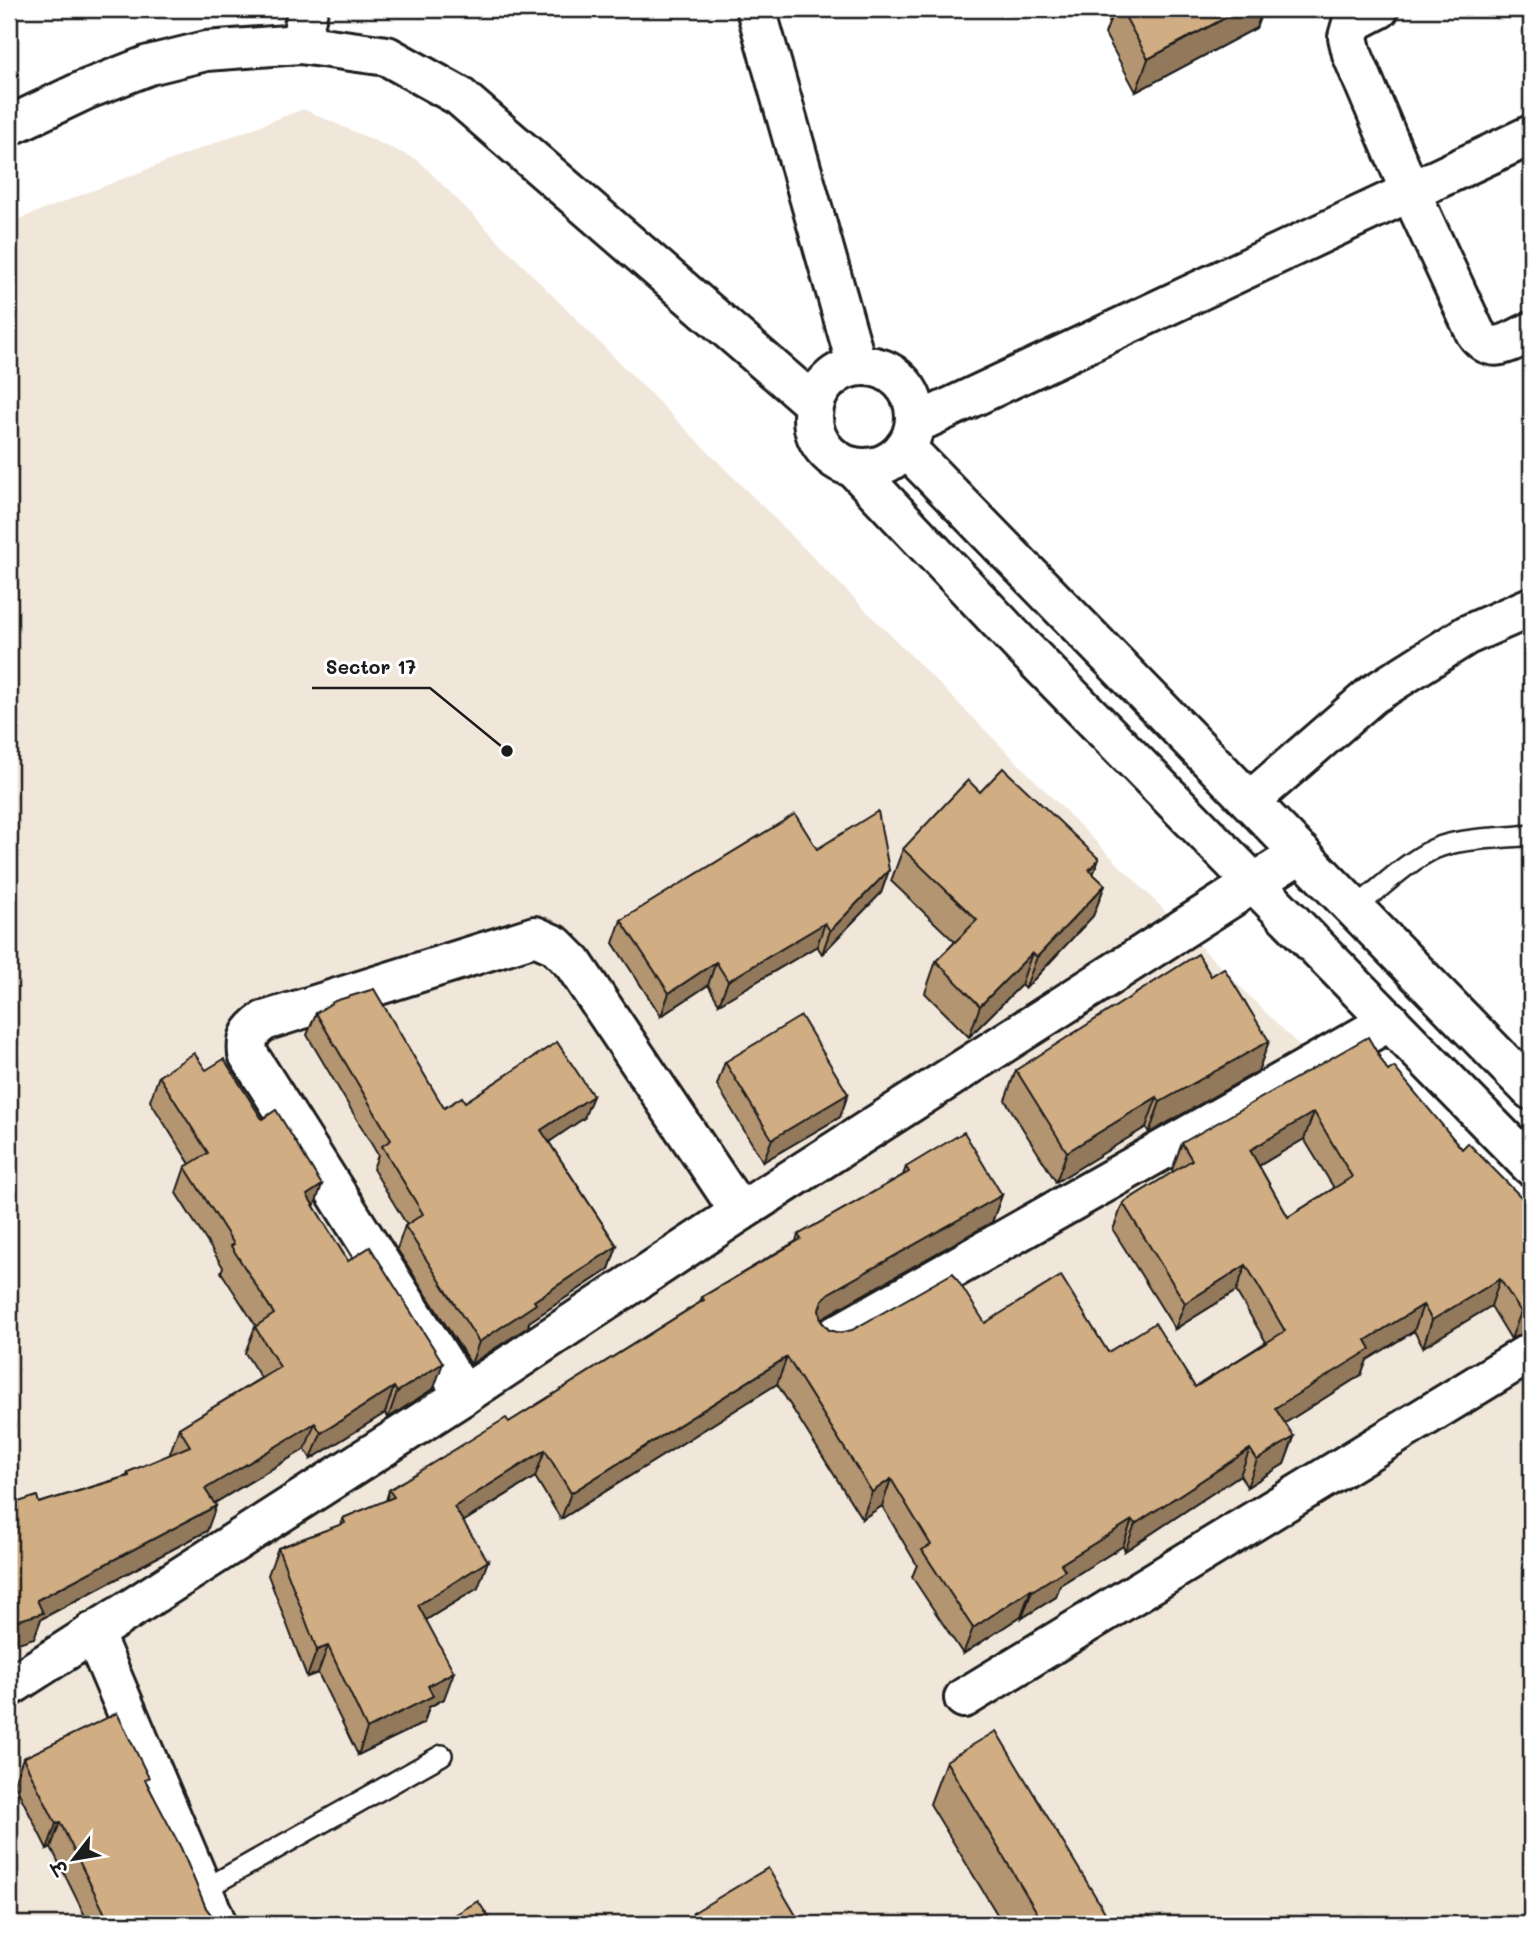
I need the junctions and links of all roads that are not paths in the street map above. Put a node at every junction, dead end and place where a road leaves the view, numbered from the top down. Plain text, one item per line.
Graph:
1 (1379, 9) edge
2 (761, 11) edge
3 (304, 26) edge
4 (9, 126) edge
5 (1531, 135) edge
6 (1410, 191) junction
7 (1531, 332) edge
8 (857, 366) junction
9 (814, 404) junction
10 (910, 436) junction
11 (853, 467) junction
12 (1531, 607) edge
13 (1250, 801) junction
14 (1531, 835) edge
15 (1301, 853) junction
16 (1253, 882) junction
17 (1355, 908) junction
18 (1390, 1021) junction
19 (1531, 1090) edge
20 (1531, 1166) edge
21 (740, 1212) junction
22 (831, 1338) edge
23 (1531, 1352) edge
24 (464, 1395) junction
25 (93, 1632) junction
26 (9, 1687) edge
27 (964, 1698) dead end
28 (442, 1755) dead end
29 (203, 1889) junction
30 (217, 1924) edge

1 - 6 street
2 - 8 street
3 - 4 street
3 - 9 street
5 - 6 street
6 - 7 street
6 - 10 street
8 - 9 street
8 - 10 street
9 - 11 street
10 - 11 street
10 - 13 street
11 - 16 street
12 - 13 street
13 - 15 street
14 - 17 lane
15 - 16 street
15 - 17 street
16 - 18 street
16 - 21 street
17 - 19 street
18 - 20 street
18 - 22 street
21 - 24 street
21 - 24 street
23 - 27 street
24 - 25 street
25 - 26 street
25 - 29 street
28 - 29 lane
29 - 30 street

